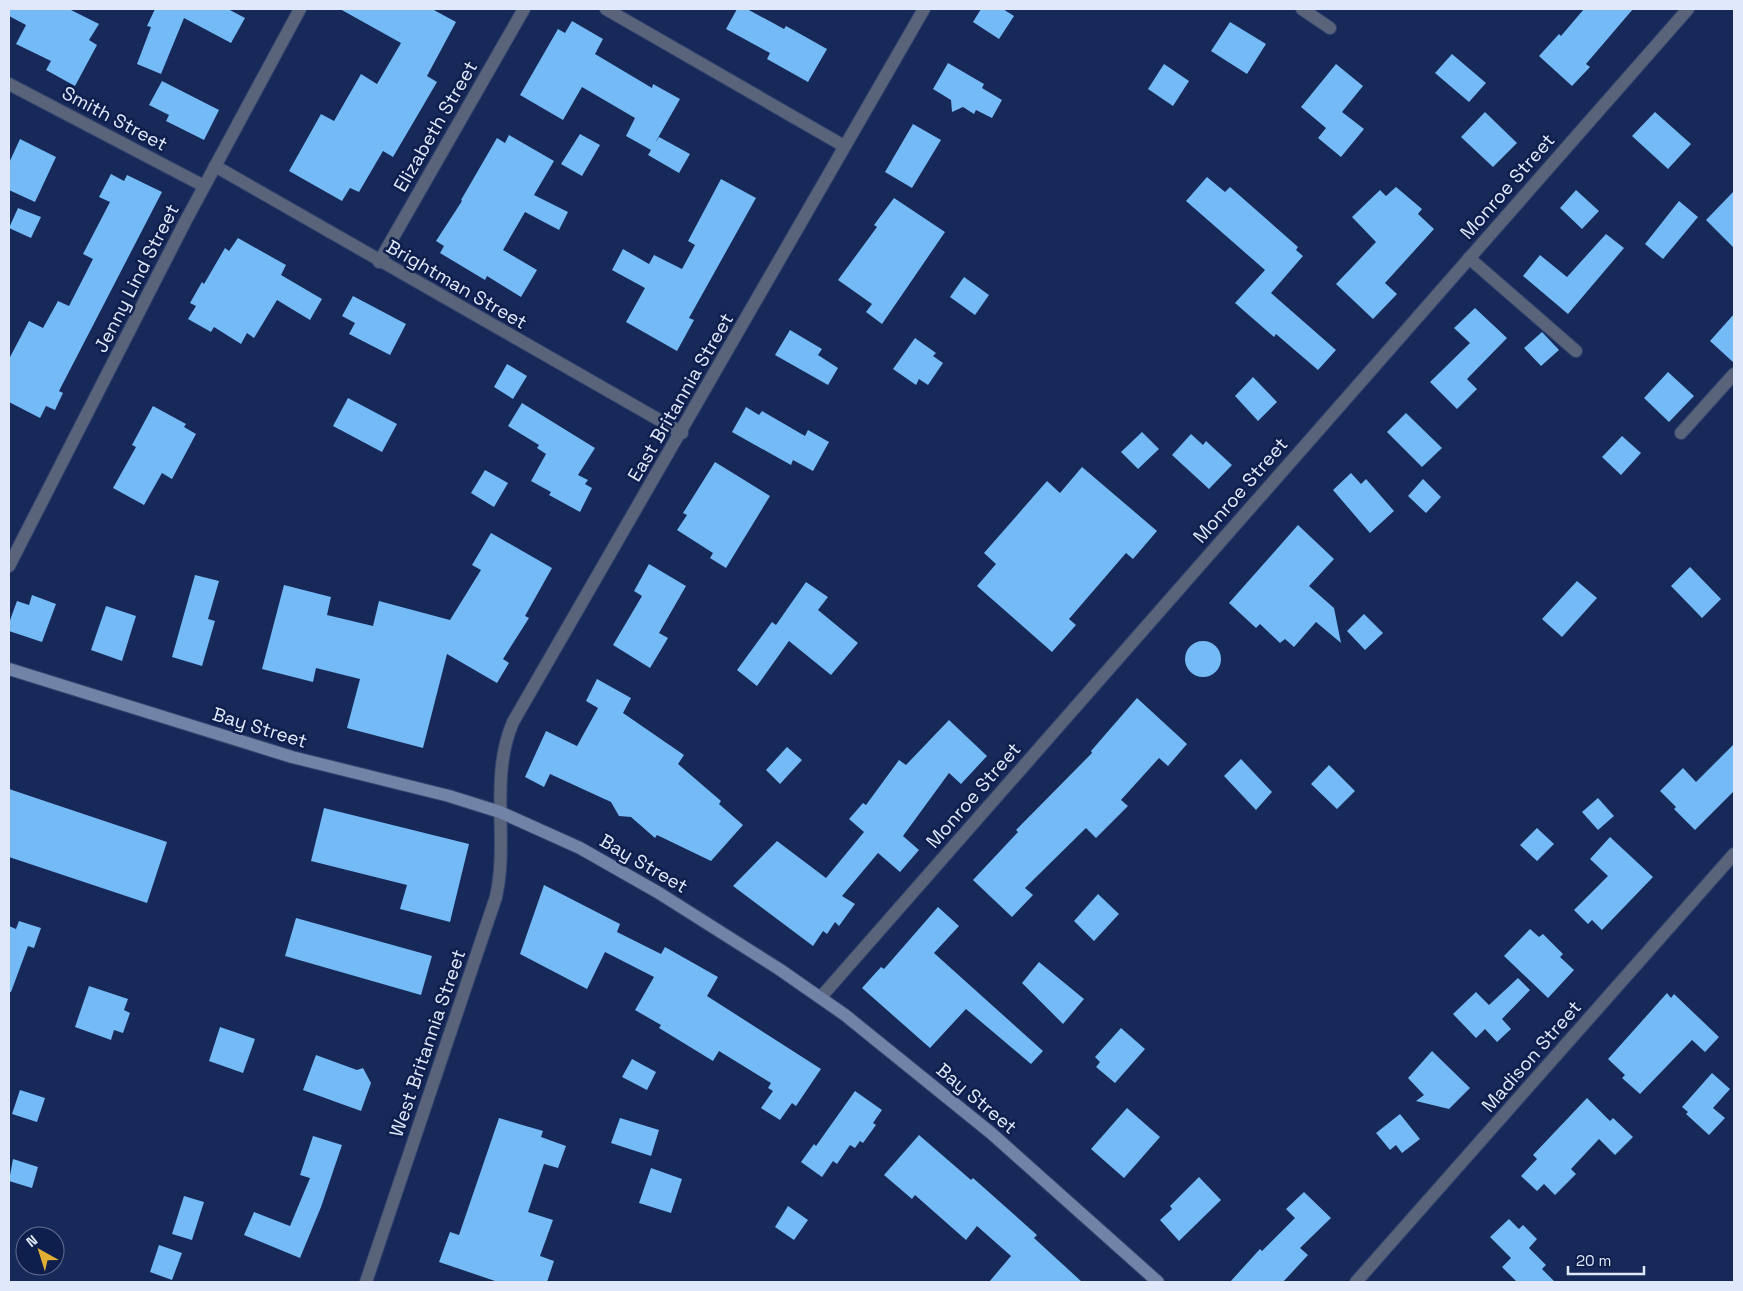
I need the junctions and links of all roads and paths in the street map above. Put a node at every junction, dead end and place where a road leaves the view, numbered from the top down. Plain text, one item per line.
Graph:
1 (300, 9) edge
2 (524, 9) edge
3 (606, 9) edge
4 (924, 9) edge
5 (1302, 9) edge
6 (1688, 9) edge
7 (1330, 28) dead end
8 (9, 84) edge
9 (844, 146) junction
10 (215, 166) junction
11 (204, 186) junction
12 (1469, 258) junction
13 (379, 262) junction
14 (1576, 351) dead end
15 (1734, 374) edge
16 (682, 433) junction
17 (1681, 433) dead end
18 (9, 566) edge
19 (9, 669) edge
20 (500, 812) junction
21 (1734, 854) edge
22 (821, 997) junction
23 (366, 1282) edge
24 (1158, 1282) edge
25 (1356, 1282) edge

1 - 10 street, Jenny Lind Street
2 - 13 street, Elizabeth Street
3 - 9 street
4 - 9 street, East Britannia Street
5 - 7 street
6 - 12 street, Monroe Street
8 - 11 street, Smith Street
9 - 16 street, East Britannia Street
10 - 11 street, Jenny Lind Street
10 - 13 street, Brightman Street
11 - 18 street, Jenny Lind Street
12 - 14 street
12 - 22 street, Monroe Street
13 - 16 street, Brightman Street
15 - 17 street
16 - 20 street, East Britannia Street
19 - 20 main road, Bay Street
20 - 22 main road, Bay Street
20 - 23 street, West Britannia Street
21 - 25 street, Madison Street
22 - 24 main road, Bay Street

